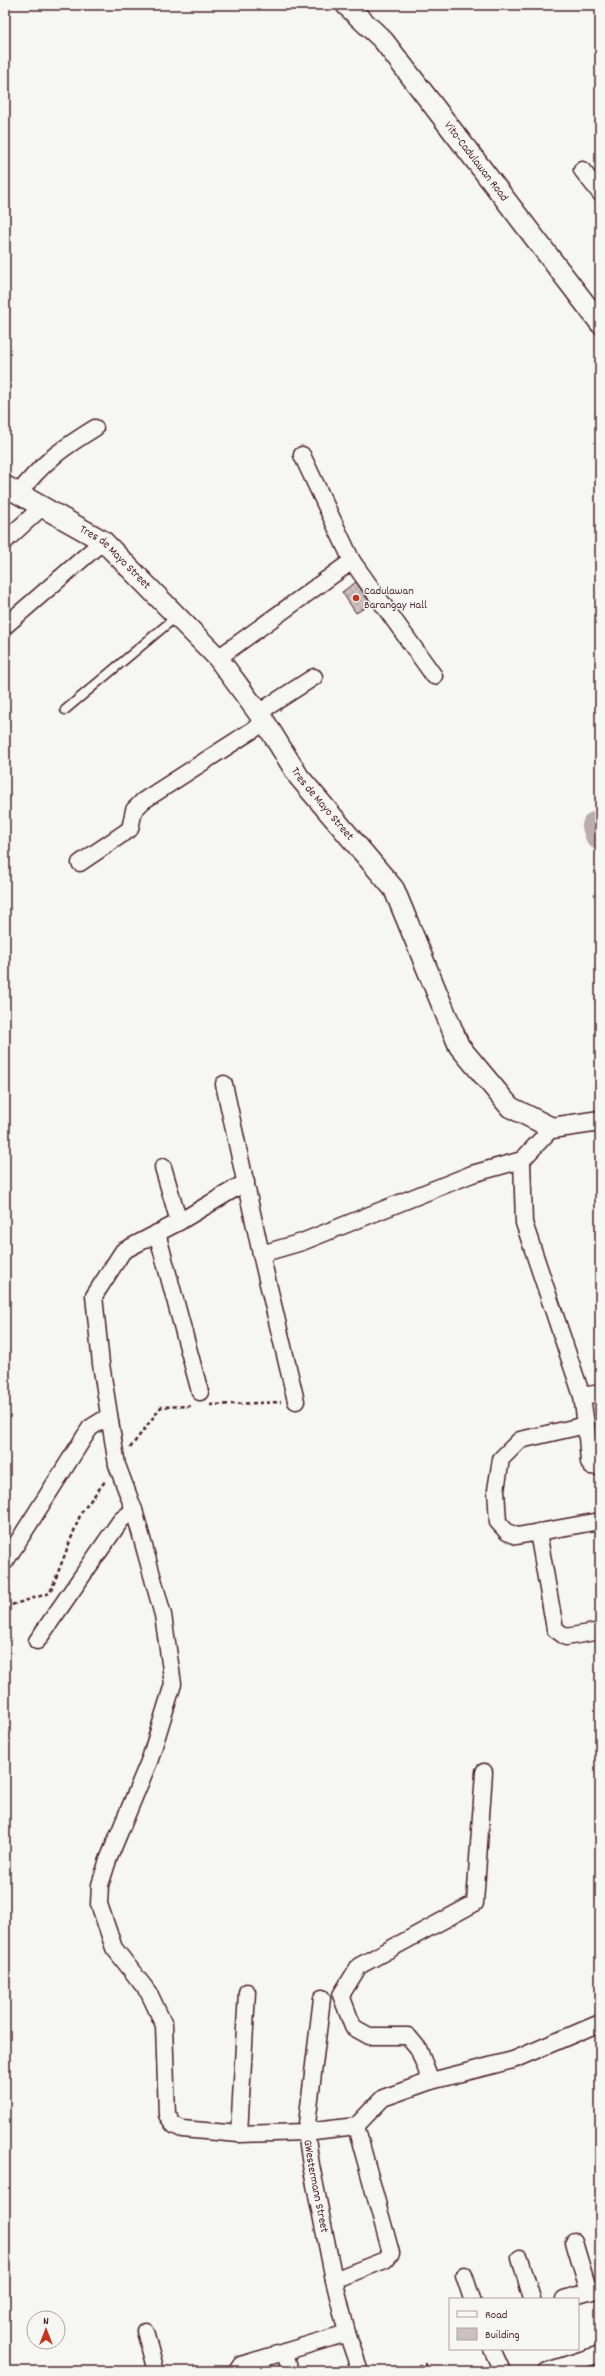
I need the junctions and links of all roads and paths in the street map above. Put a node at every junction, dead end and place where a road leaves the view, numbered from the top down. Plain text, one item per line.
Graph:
1 (346, 5) edge
2 (582, 170) dead end
3 (600, 193) edge
4 (600, 323) edge
5 (96, 428) dead end
6 (302, 455) dead end
7 (9, 489) edge
8 (42, 507) junction
9 (5, 541) edge
10 (103, 541) junction
11 (352, 561) junction
12 (177, 615) junction
13 (5, 626) edge
14 (218, 658) junction
15 (434, 676) dead end
16 (314, 677) dead end
17 (65, 710) dead end
18 (262, 717) junction
19 (80, 863) dead end
20 (224, 1084) dead end
21 (600, 1121) edge
22 (552, 1128) junction
23 (522, 1160) junction
24 (163, 1167) dead end
25 (246, 1182) junction
26 (178, 1222) junction
27 (157, 1233) junction
28 (261, 1254) junction
29 (200, 1392) dead end
30 (600, 1393) edge
31 (582, 1396) junction
32 (296, 1401) dead end
33 (109, 1416) junction
34 (586, 1425) junction
35 (600, 1467) edge
36 (134, 1510) junction
37 (600, 1521) edge
38 (538, 1532) junction
39 (5, 1562) edge
40 (600, 1631) edge
41 (37, 1641) dead end
42 (484, 1772) dead end
43 (247, 1992) dead end
44 (322, 1998) dead end
45 (600, 2023) edge
46 (432, 2081) junction
47 (356, 2126) junction
48 (306, 2132) junction
49 (239, 2134) junction
50 (574, 2242) dead end
51 (520, 2258) dead end
52 (464, 2275) dead end
53 (334, 2280) junction
54 (595, 2290) edge
55 (472, 2298) edge
56 (532, 2298) edge
57 (567, 2298) edge
58 (145, 2332) dead end
59 (347, 2333) junction
60 (492, 2350) edge
61 (285, 2352) junction
62 (600, 2354) edge
63 (579, 2366) edge
64 (156, 2371) edge
65 (237, 2371) edge
66 (290, 2371) edge
67 (360, 2371) edge
68 (397, 2371) edge
69 (428, 2371) edge
70 (502, 2371) edge
71 (547, 2371) edge

1 - 4 street, Vito-Cadulawan Road
2 - 3 street
5 - 7 street
6 - 11 street
7 - 8 street, Tres de Mayo Street
8 - 9 street
8 - 10 street, Tres de Mayo Street
10 - 12 street, Tres de Mayo Street
10 - 13 street
11 - 14 street
11 - 15 street
12 - 14 street, Tres de Mayo Street
12 - 17 lane
14 - 18 street, Tres de Mayo Street
16 - 18 street
18 - 19 street
18 - 22 street, Tres de Mayo Street
20 - 25 street
21 - 22 street
22 - 23 street
23 - 28 street
23 - 31 street
24 - 26 street
25 - 26 street
25 - 28 street
26 - 27 street
27 - 29 street
27 - 33 street
28 - 32 street
30 - 31 street
31 - 34 street
33 - 36 street
33 - 39 street
34 - 35 street
34 - 38 street
36 - 41 street
36 - 49 street
37 - 38 street
38 - 40 street
42 - 46 street
43 - 49 street
44 - 48 street, GWestermann Street
45 - 46 street
46 - 47 street
47 - 48 street
47 - 53 street
48 - 49 street
48 - 53 street, GWestermann Street
50 - 54 street
51 - 56 street
52 - 55 street
53 - 59 street, GWestermann Street
54 - 57 street
58 - 64 street
59 - 61 street
59 - 67 street, GWestermann Street
60 - 70 street
61 - 65 street
61 - 66 street
62 - 63 street
63 - 71 street
68 - 69 path

